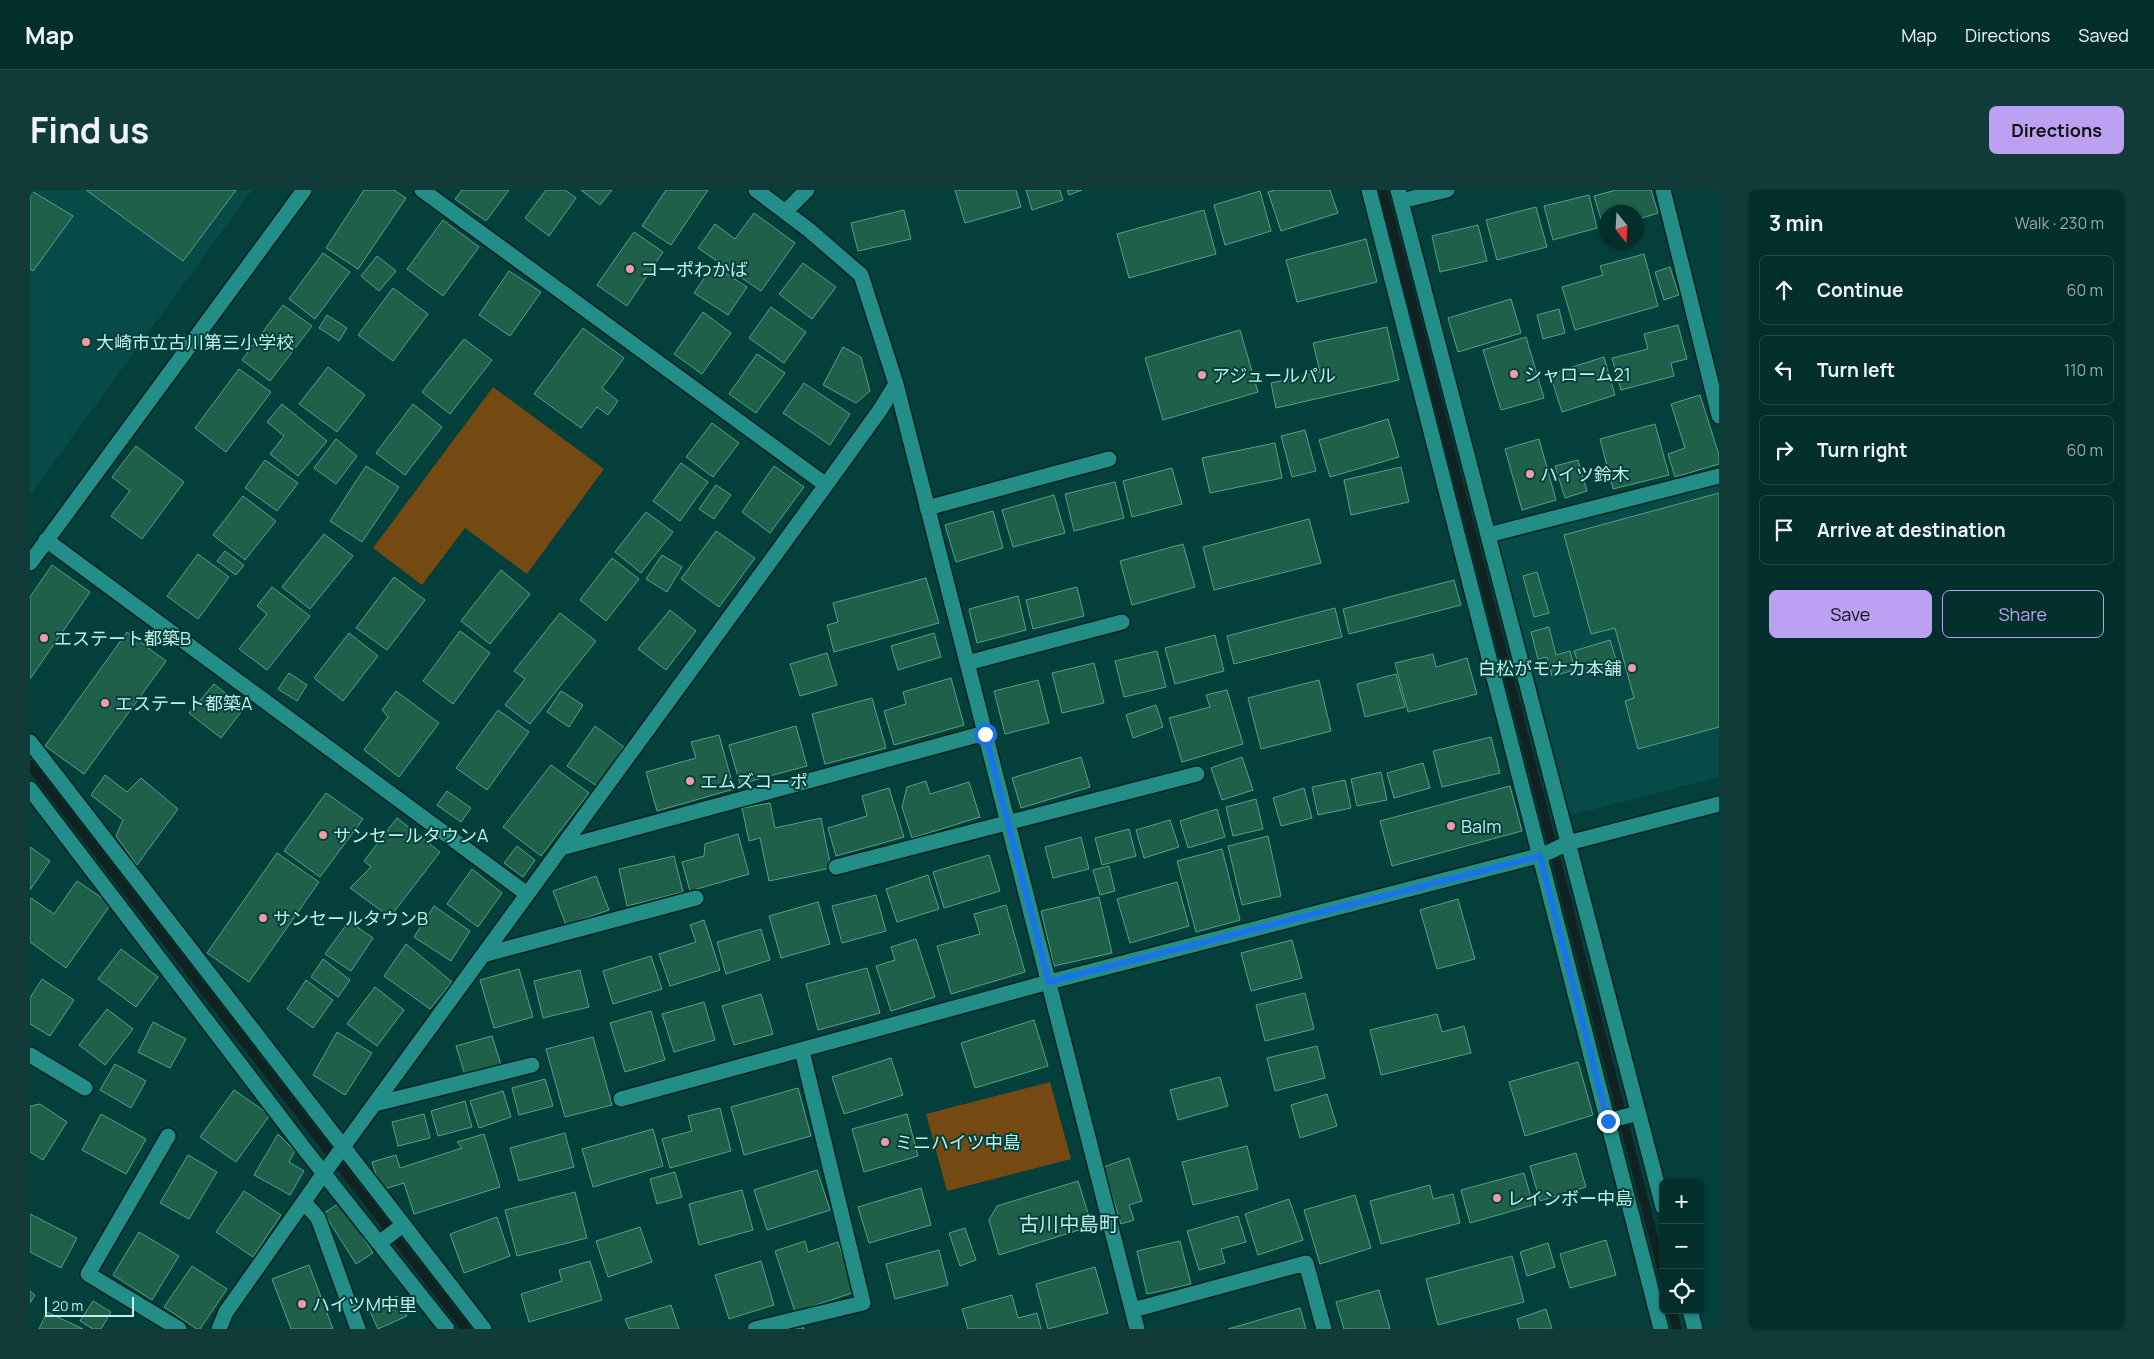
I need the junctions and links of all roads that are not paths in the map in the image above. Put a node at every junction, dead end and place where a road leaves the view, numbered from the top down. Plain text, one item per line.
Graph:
1 (304, 190) edge
2 (422, 190) edge
3 (756, 190) edge
4 (808, 190) edge
5 (1369, 190) edge
6 (1447, 190) edge
7 (1663, 190) edge
8 (1399, 196) edge
9 (784, 212) junction
10 (896, 384) junction
11 (1719, 416) edge
12 (1109, 459) dead end
13 (1719, 476) edge
14 (826, 485) junction
15 (928, 508) junction
16 (1488, 535) junction
17 (46, 540) junction
18 (30, 563) edge
19 (1122, 622) dead end
20 (968, 663) junction
21 (985, 734) junction
22 (30, 742) edge
23 (1197, 774) dead end
24 (30, 789) edge
25 (1719, 804) edge
26 (1008, 822) junction
27 (1564, 844) junction
28 (561, 848) junction
29 (1542, 855) junction
30 (836, 867) dead end
31 (527, 894) junction
32 (696, 898) dead end
33 (483, 954) junction
34 (1049, 982) junction
35 (802, 1051) junction
36 (30, 1055) edge
37 (532, 1064) dead end
38 (85, 1088) dead end
39 (622, 1098) dead end
40 (375, 1104) junction
41 (1622, 1117) junction
42 (168, 1136) dead end
43 (341, 1150) junction
44 (326, 1170) junction
45 (1659, 1198) edge
46 (304, 1202) junction
47 (391, 1234) junction
48 (1132, 1310) junction
49 (1691, 1314) edge
50 (179, 1329) edge
51 (219, 1329) edge
52 (358, 1329) edge
53 (447, 1329) edge
54 (484, 1329) edge
55 (755, 1329) edge
56 (1137, 1329) edge
57 (1324, 1329) edge
58 (1661, 1329) edge
59 (1695, 1329) edge

1 - 17 street
2 - 14 street
3 - 9 street
4 - 9 street
5 - 29 street
6 - 8 street
7 - 11 street
8 - 16 street
9 - 10 street
10 - 14 street
10 - 15 street
12 - 15 street
13 - 16 street
14 - 28 street
15 - 20 street
16 - 27 street
17 - 18 street
17 - 31 street
19 - 20 street
20 - 21 street
21 - 26 street
21 - 28 street
22 - 43 street
23 - 26 street
24 - 44 street
25 - 27 street
26 - 30 street
26 - 34 street
27 - 29 street
27 - 41 street
28 - 31 street
29 - 34 street
29 - 41 street
31 - 33 street
32 - 33 street
33 - 40 street
34 - 35 street
34 - 48 street
35 - 39 street
35 - 55 street
36 - 38 street
37 - 40 street
40 - 43 street
41 - 45 street
41 - 58 street
42 - 50 street
43 - 44 street
43 - 47 street
44 - 46 street
44 - 47 street
46 - 51 street
46 - 52 street
47 - 53 street
47 - 54 street
48 - 56 street
48 - 57 street
49 - 59 street

